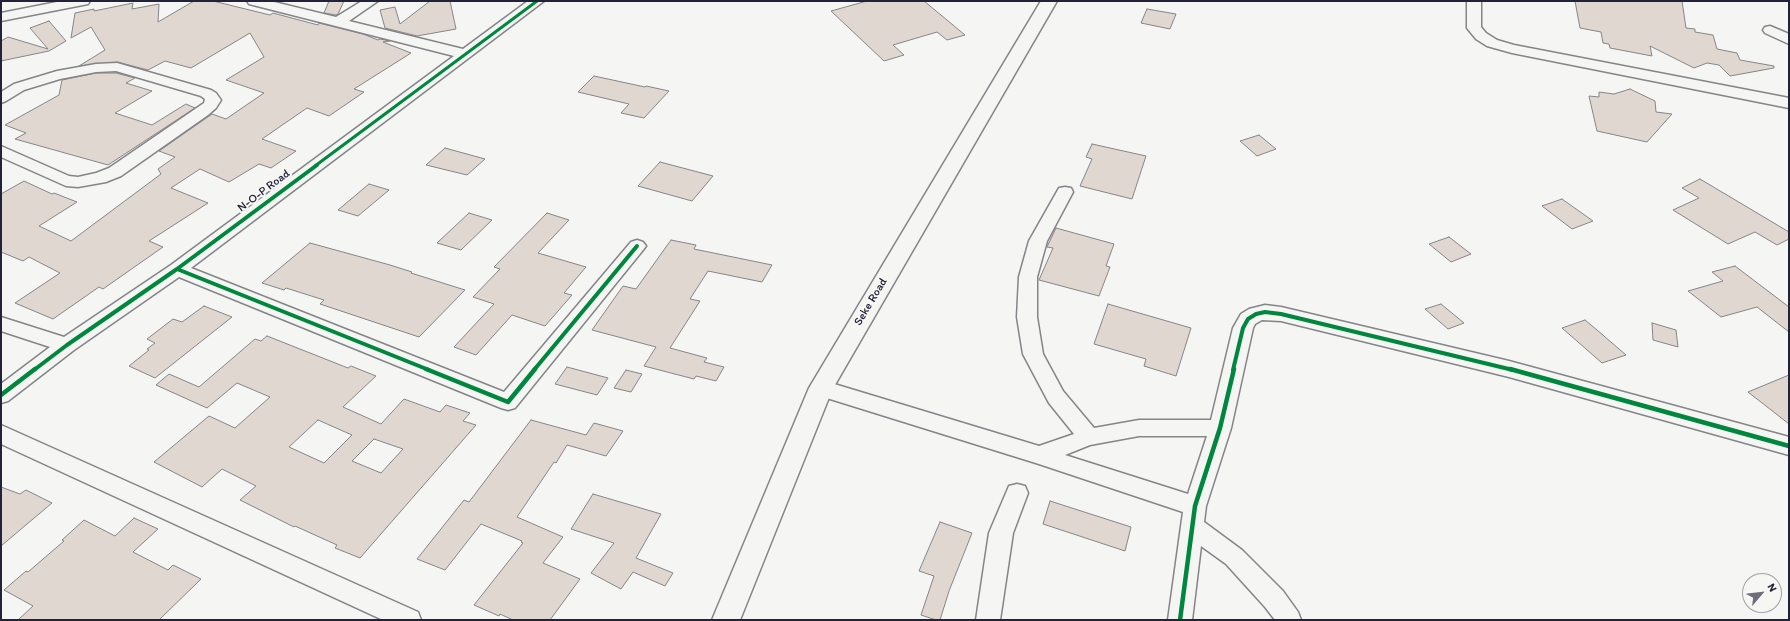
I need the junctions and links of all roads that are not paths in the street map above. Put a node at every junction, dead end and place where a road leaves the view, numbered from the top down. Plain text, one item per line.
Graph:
1 (83, 1) edge
2 (254, 1) edge
3 (371, 1) edge
4 (537, 1) edge
5 (1049, 1) edge
6 (1474, 1) edge
7 (1, 17) edge
8 (338, 22) junction
9 (1770, 30) dead end
10 (1789, 40) edge
11 (465, 54) junction
12 (1, 82) edge
13 (19, 87) junction
14 (1, 98) edge
15 (1789, 103) edge
16 (1, 151) edge
17 (1065, 192) dead end
18 (637, 246) dead end
19 (177, 269) junction
20 (1, 324) edge
21 (67, 345) junction
22 (820, 388) junction
23 (1, 396) edge
24 (1220, 428) junction
25 (1, 434) edge
26 (1089, 437) junction
27 (1789, 446) edge
28 (1039, 455) junction
29 (1017, 493) dead end
30 (1193, 516) junction
31 (409, 620) edge
32 (726, 620) edge
33 (988, 620) edge
34 (1180, 620) edge
35 (1289, 620) edge

1 - 7 street
2 - 8 street
3 - 8 street
4 - 11 street, N-O-P Road
5 - 22 main road, Seke Road
6 - 15 street
8 - 11 street
9 - 10 street
11 - 19 street, N-O-P Road
12 - 13 street
13 - 14 street
13 - 16 street
17 - 26 street
18 - 19 street
19 - 21 street, N-O-P Road
20 - 21 street
21 - 23 street, N-O-P Road
22 - 28 street
22 - 32 main road, Seke Road
24 - 26 street
24 - 27 street
24 - 30 street
25 - 31 street
26 - 28 street
28 - 30 street
29 - 33 street
30 - 34 street
30 - 35 street

